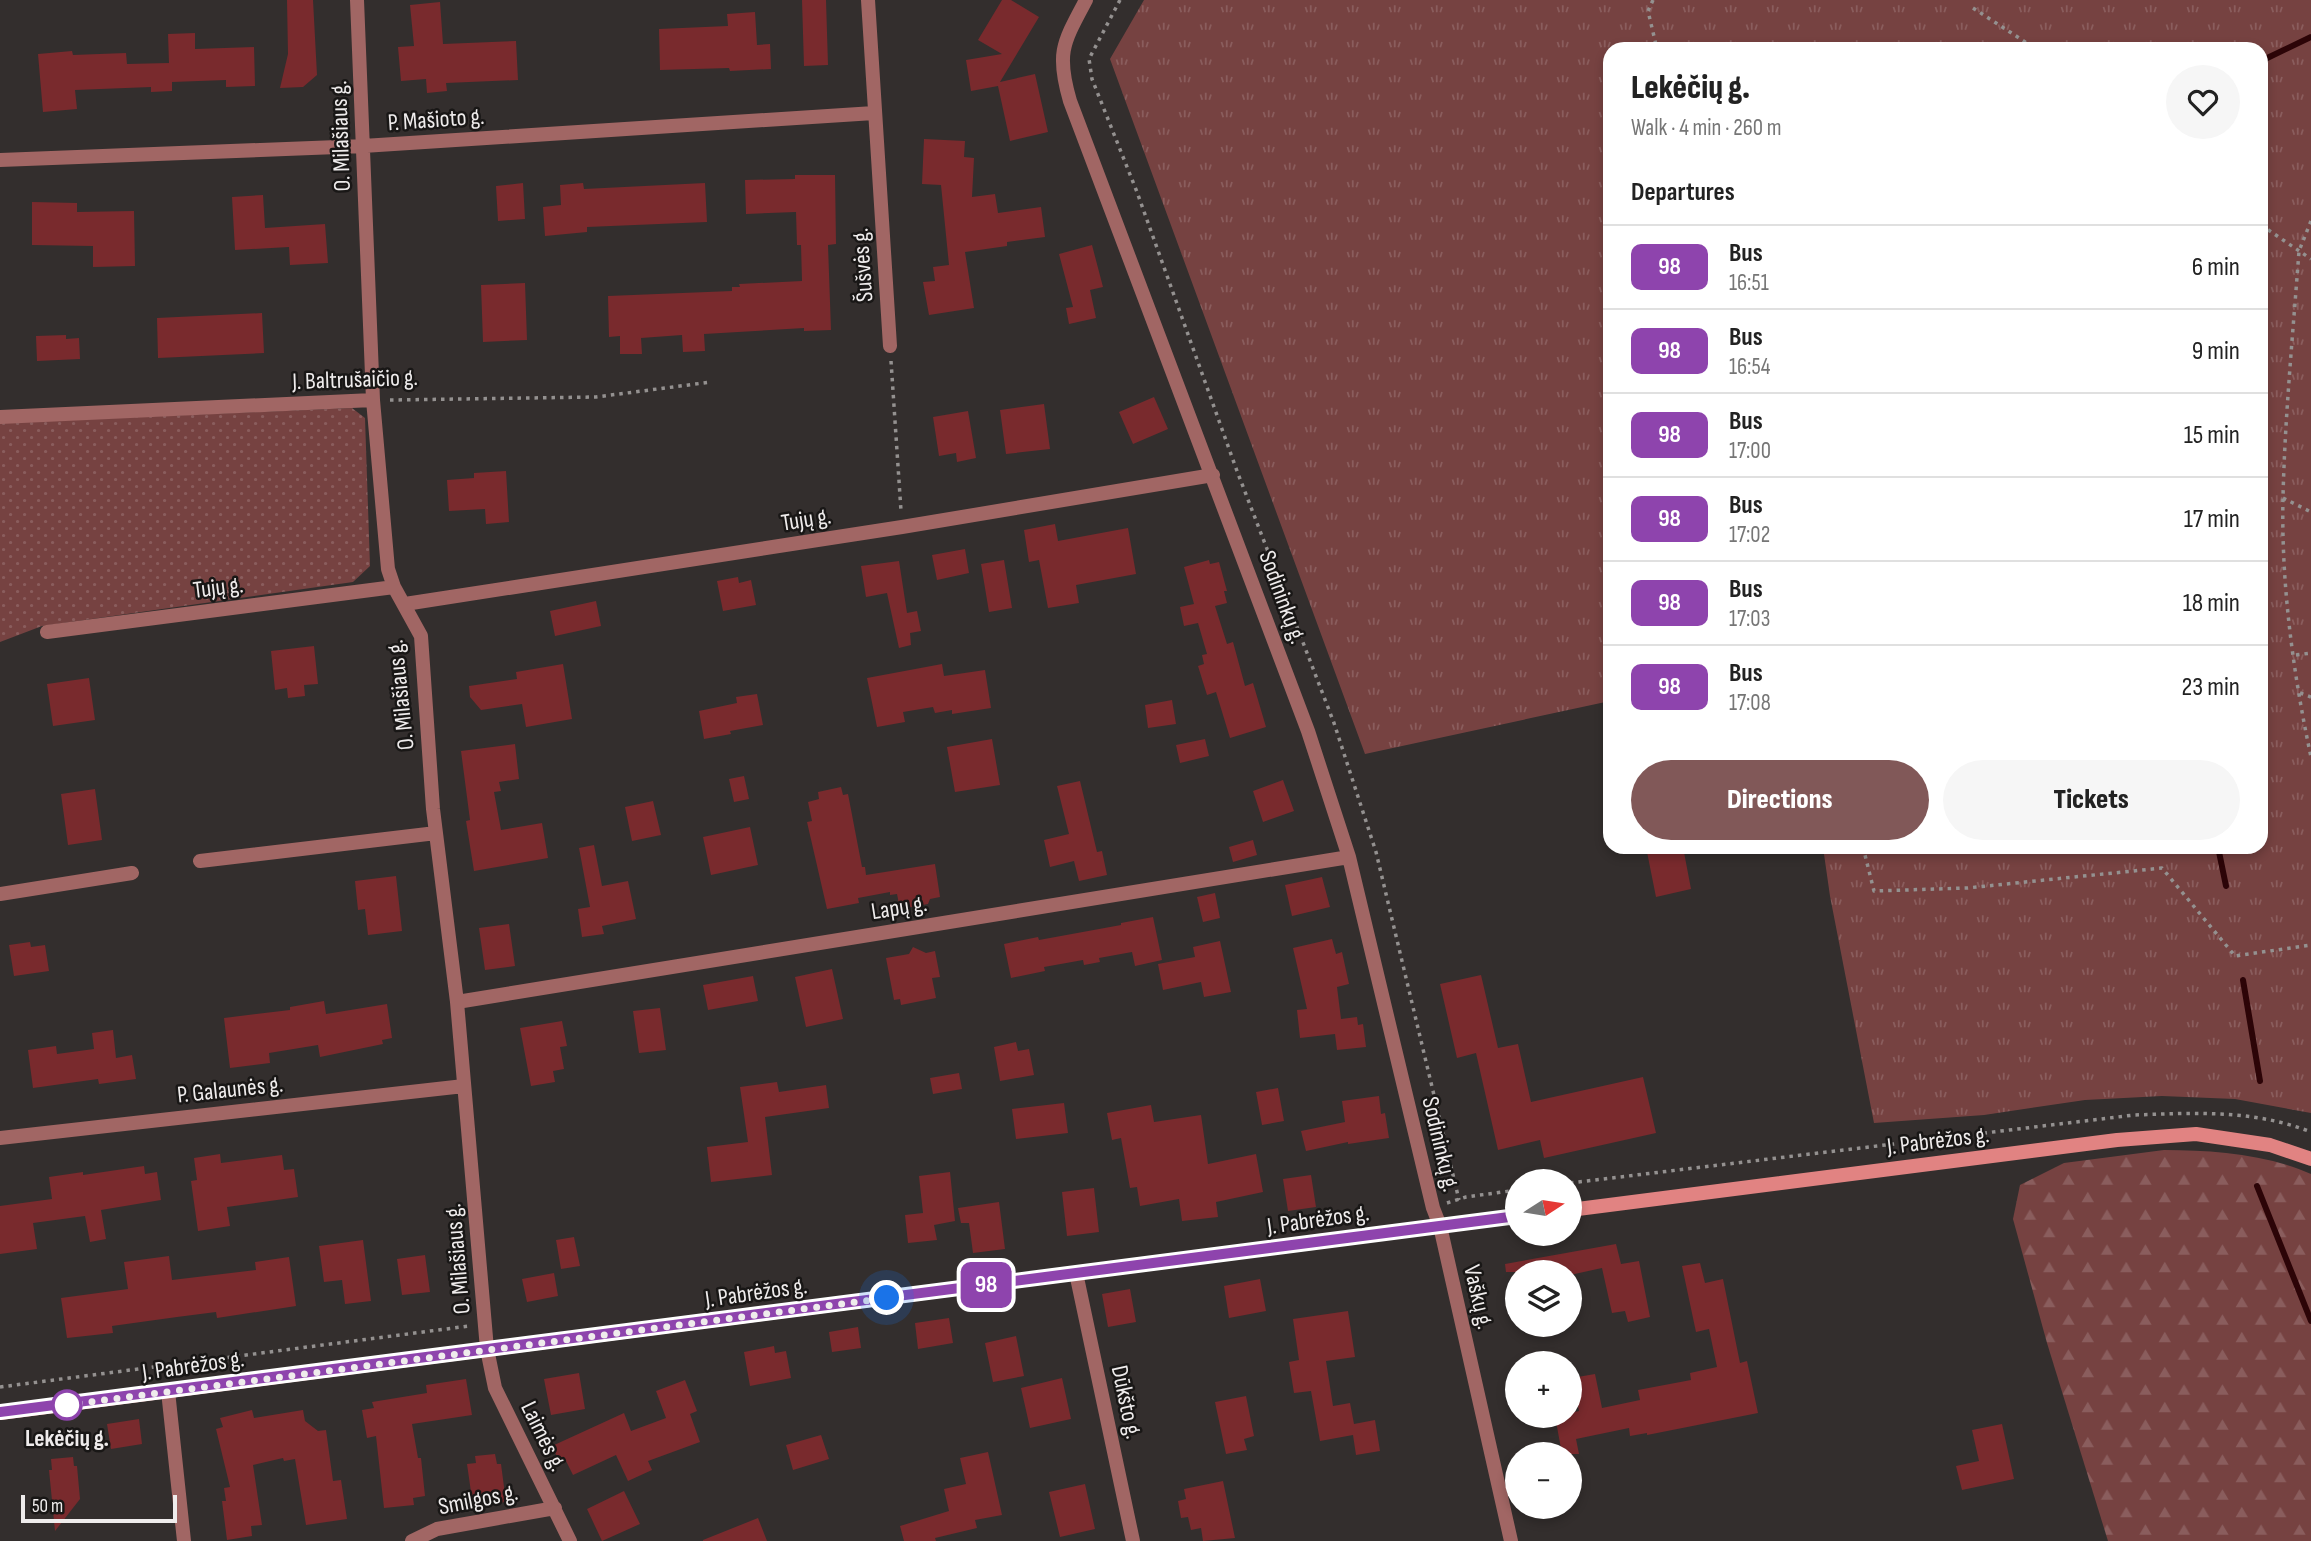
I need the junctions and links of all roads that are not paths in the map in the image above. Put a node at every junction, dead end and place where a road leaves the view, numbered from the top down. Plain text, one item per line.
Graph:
1 (357, 0) edge
2 (868, 0) edge
3 (1086, 0) edge
4 (874, 113) junction
5 (363, 146) junction
6 (0, 160) edge
7 (890, 346) road end
8 (373, 400) junction
9 (0, 417) edge
10 (1213, 475) junction
11 (394, 587) junction
12 (405, 604) junction
13 (47, 632) dead end
14 (436, 832) junction
15 (1349, 857) junction
16 (200, 861) dead end
17 (132, 873) dead end
18 (0, 894) edge
19 (457, 1002) junction
20 (464, 1086) junction
21 (0, 1138) edge
22 (2311, 1158) edge
23 (1582, 1208) edge
24 (1505, 1218) edge
25 (1440, 1226) junction
26 (1076, 1273) junction
27 (487, 1349) junction
28 (168, 1391) junction
29 (0, 1412) edge
30 (555, 1508) junction
31 (184, 1541) edge
32 (412, 1541) edge
33 (570, 1541) edge
34 (1133, 1541) edge
35 (1511, 1541) edge

1 - 5 street, O. Milašiaus g.
2 - 4 street, Šušvės g.
3 - 10 street, Sodininkų g.
4 - 5 street, P. Mašioto g.
4 - 7 street, Šušvės g.
5 - 6 street, P. Mašioto g.
5 - 8 street, O. Milašiaus g.
8 - 9 street, J. Baltrušaičio g.
8 - 11 street, O. Milašiaus g.
10 - 12 street, Tujų g.
10 - 15 street, Sodininkų g.
11 - 12 street, O. Milašiaus g.
11 - 13 street, Tujų g.
12 - 14 street, O. Milašiaus g.
14 - 16 street
14 - 19 street, O. Milašiaus g.
15 - 19 street, Lapų g.
15 - 25 street, Sodininkų g.
17 - 18 street
19 - 20 street, O. Milašiaus g.
20 - 21 street, P. Galaunės g.
20 - 27 street, O. Milašiaus g.
22 - 23 street, J. Pabrėžos g.
24 - 25 street, J. Pabrėžos g.
25 - 26 street, J. Pabrėžos g.
25 - 35 street, Vaškų g.
26 - 27 street, J. Pabrėžos g.
26 - 34 street, Dūkšto g.
27 - 28 street, J. Pabrėžos g.
27 - 30 street, Laimės g.
28 - 29 street, J. Pabrėžos g.
28 - 31 street
30 - 32 street, Smilgos g.
30 - 33 street, Laimės g.

